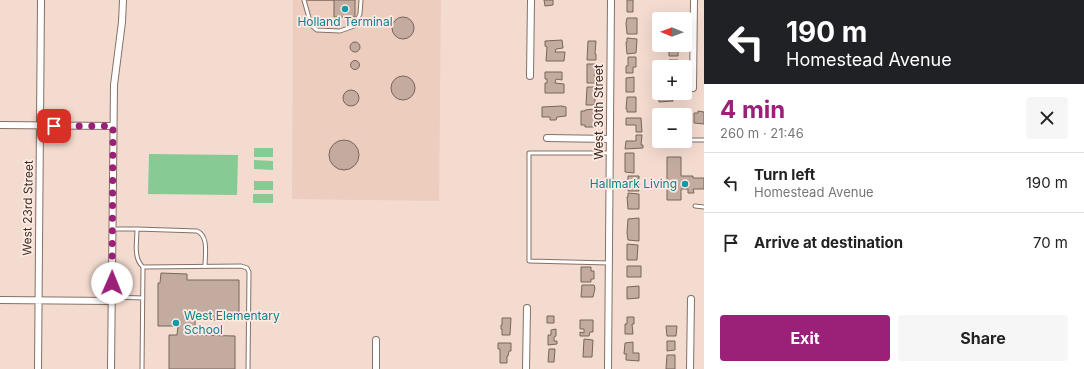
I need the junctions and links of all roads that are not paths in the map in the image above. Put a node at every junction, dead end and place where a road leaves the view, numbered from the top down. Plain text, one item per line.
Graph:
1 (41, 0) edge
2 (123, 0) edge
3 (304, 0) edge
4 (361, 0) edge
5 (531, 0) edge
6 (610, 0) edge
7 (694, 0) edge
8 (530, 76) dead end
9 (693, 88) dead end
10 (0, 125) edge
11 (40, 125) junction
12 (113, 126) junction
13 (547, 138) dead end
14 (610, 139) junction
15 (692, 140) edge
16 (704, 140) edge
17 (610, 153) junction
18 (695, 206) dead end
19 (704, 206) edge
20 (113, 229) junction
21 (137, 229) junction
22 (609, 262) junction
23 (205, 266) junction
24 (143, 267) junction
25 (143, 298) junction
26 (112, 299) junction
27 (692, 299) dead end
28 (0, 300) edge
29 (38, 300) junction
30 (526, 308) dead end
31 (376, 340) dead end
32 (38, 369) edge
33 (111, 369) edge
34 (142, 369) edge
35 (248, 369) edge
36 (376, 369) edge
37 (526, 369) edge
38 (608, 369) edge
39 (690, 369) edge

1 - 11 street, West 23rd Street
2 - 12 street
3 - 4 lane
5 - 8 street
6 - 14 street, West 30th Street
7 - 9 street
10 - 11 street
11 - 12 street
11 - 29 street, West 23rd Street
12 - 20 street
13 - 14 street
14 - 17 street, West 30th Street
15 - 16 lane
17 - 22 street, West 30th Street
17 - 22 lane
18 - 19 lane
20 - 21 lane
20 - 26 street
21 - 23 lane
21 - 24 lane
22 - 38 street, West 30th Street
23 - 24 lane
23 - 35 lane
24 - 25 lane
25 - 26 lane
25 - 34 lane
26 - 29 street
26 - 33 street
27 - 39 street
28 - 29 street
29 - 32 street, West 23rd Street
30 - 37 street
31 - 36 street

